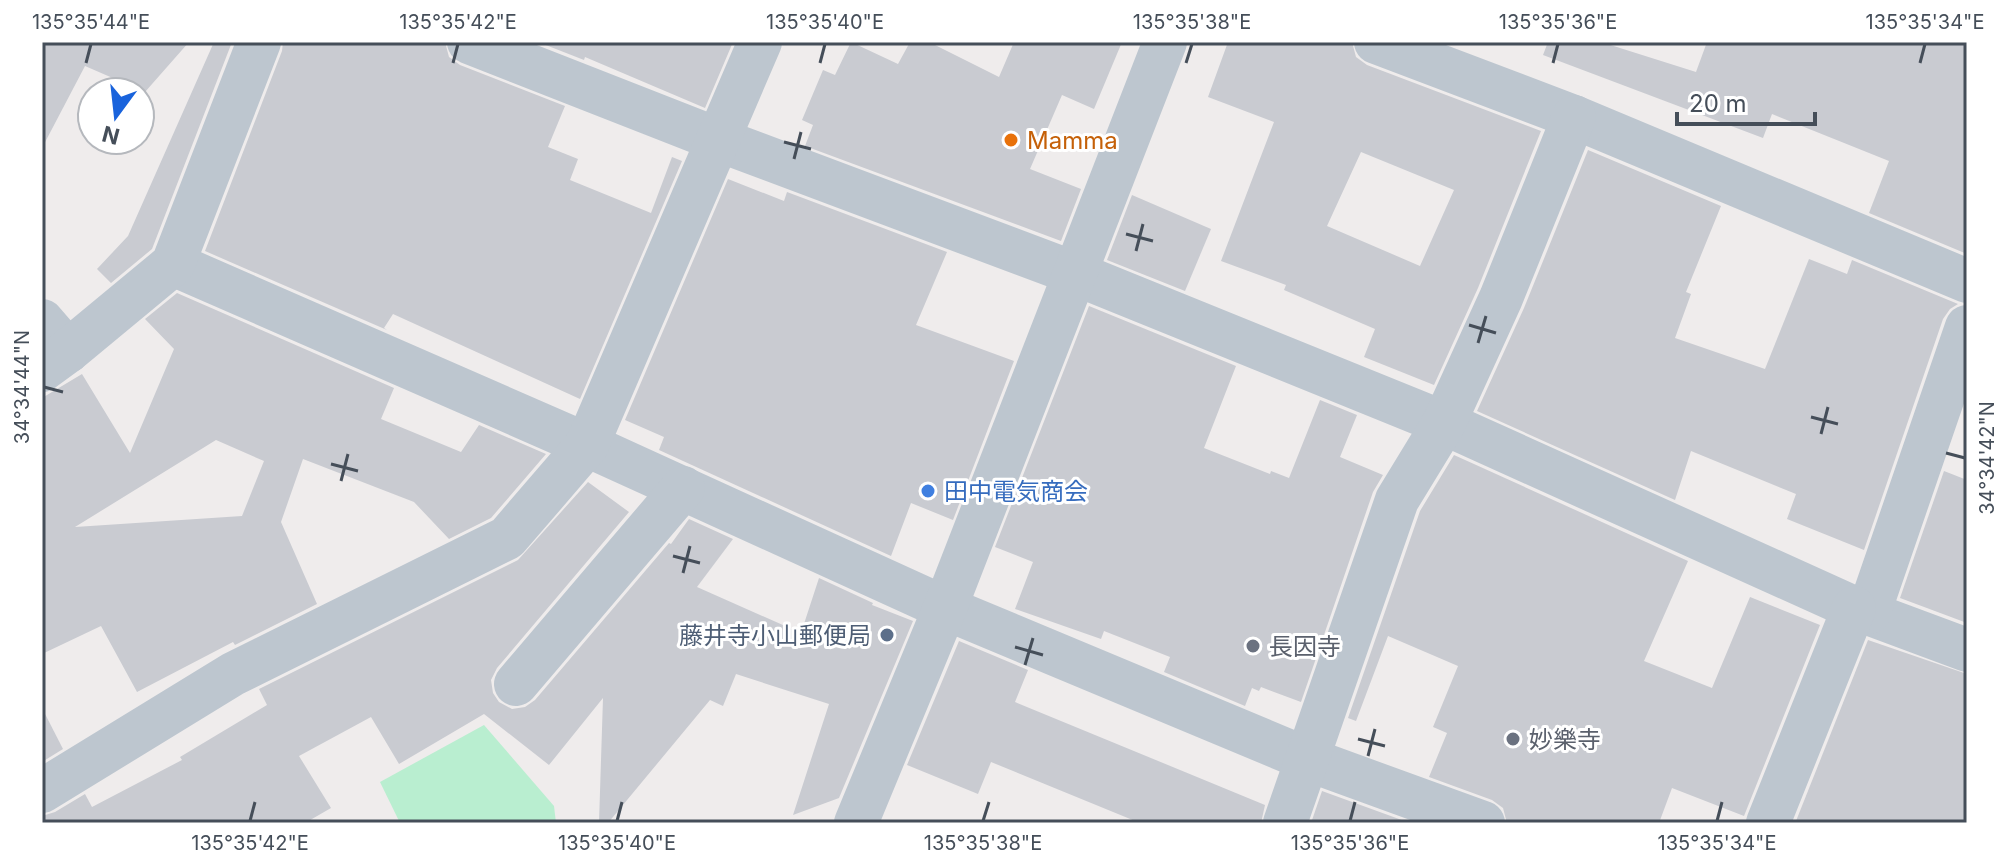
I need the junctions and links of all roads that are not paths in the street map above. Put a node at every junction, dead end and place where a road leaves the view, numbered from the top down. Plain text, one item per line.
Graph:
1 (259, 42) edge
2 (469, 42) edge
3 (760, 42) edge
4 (1165, 42) edge
5 (1376, 42) edge
6 (1574, 117) junction
7 (719, 140) junction
8 (173, 264) junction
9 (1074, 273) junction
10 (1967, 281) edge
11 (1967, 327) edge
12 (51, 347) edge
13 (1444, 423) junction
14 (587, 445) junction
15 (683, 488) junction
16 (945, 608) junction
17 (1862, 610) junction
18 (1967, 650) edge
19 (516, 684) dead end
20 (1307, 759) junction
21 (42, 791) edge
22 (856, 823) edge
23 (1285, 823) edge
24 (1483, 823) edge
25 (1768, 823) edge

1 - 8 street
2 - 7 street
3 - 7 street
4 - 9 street
5 - 6 street
6 - 10 street
6 - 13 street
7 - 9 street
7 - 14 street
8 - 12 street
8 - 14 street
9 - 13 street
9 - 16 street
11 - 17 street
13 - 17 street
13 - 20 street
14 - 15 street
14 - 21 street
15 - 16 street
15 - 19 street
16 - 20 street
16 - 22 street
17 - 18 street
17 - 25 street
20 - 23 street
20 - 24 street

